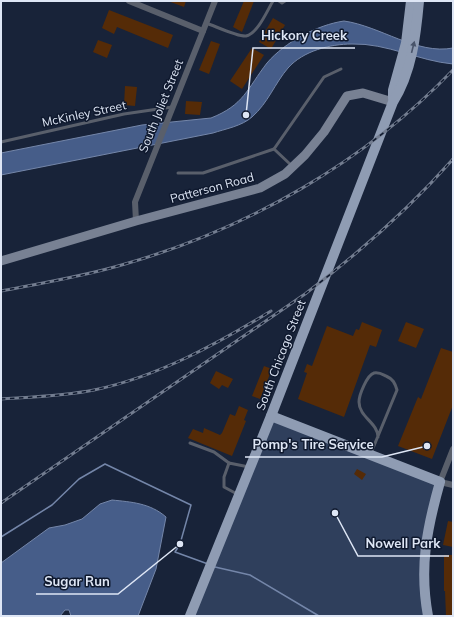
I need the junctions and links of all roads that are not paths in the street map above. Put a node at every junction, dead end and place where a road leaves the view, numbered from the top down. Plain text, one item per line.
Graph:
1 (129, 1) edge
2 (215, 1) edge
3 (273, 1) edge
4 (279, 1) edge
5 (285, 1) edge
6 (410, 1) edge
7 (419, 1) edge
8 (206, 23) junction
9 (413, 23) junction
10 (203, 31) junction
11 (341, 69) dead end
12 (393, 102) junction
13 (172, 107) junction
14 (1, 142) edge
15 (274, 149) junction
16 (293, 166) junction
17 (178, 173) dead end
18 (136, 221) junction
19 (1, 261) edge
20 (271, 416) junction
21 (378, 437) junction
22 (190, 443) dead end
23 (453, 449) edge
24 (370, 455) junction
25 (229, 463) junction
26 (250, 467) junction
27 (440, 482) junction
28 (453, 485) edge
29 (239, 494) junction
30 (190, 616) edge
31 (428, 616) edge

1 - 10 street
2 - 8 street, South Joliet Street
3 - 8 lane
4 - 5 lane
6 - 9 main road, South Chicago Street
7 - 9 main road, South Chicago Street
8 - 10 street, South Joliet Street
9 - 12 main road, South Chicago Street
10 - 13 street, South Joliet Street
11 - 15 lane
12 - 16 street, Patterson Road
12 - 20 main road, South Chicago Street
13 - 14 lane, McKinley Street
13 - 18 street, South Joliet Street
15 - 16 lane
15 - 17 lane
16 - 18 street, Patterson Road
18 - 19 street, Patterson Road
20 - 24 main road
20 - 26 main road, South Chicago Street
21 - 21 lane
21 - 24 lane
22 - 25 lane
23 - 27 street
24 - 27 main road
25 - 26 lane
25 - 29 lane
26 - 29 main road, South Chicago Street
27 - 28 street
27 - 31 main road
29 - 30 main road, South Chicago Street

